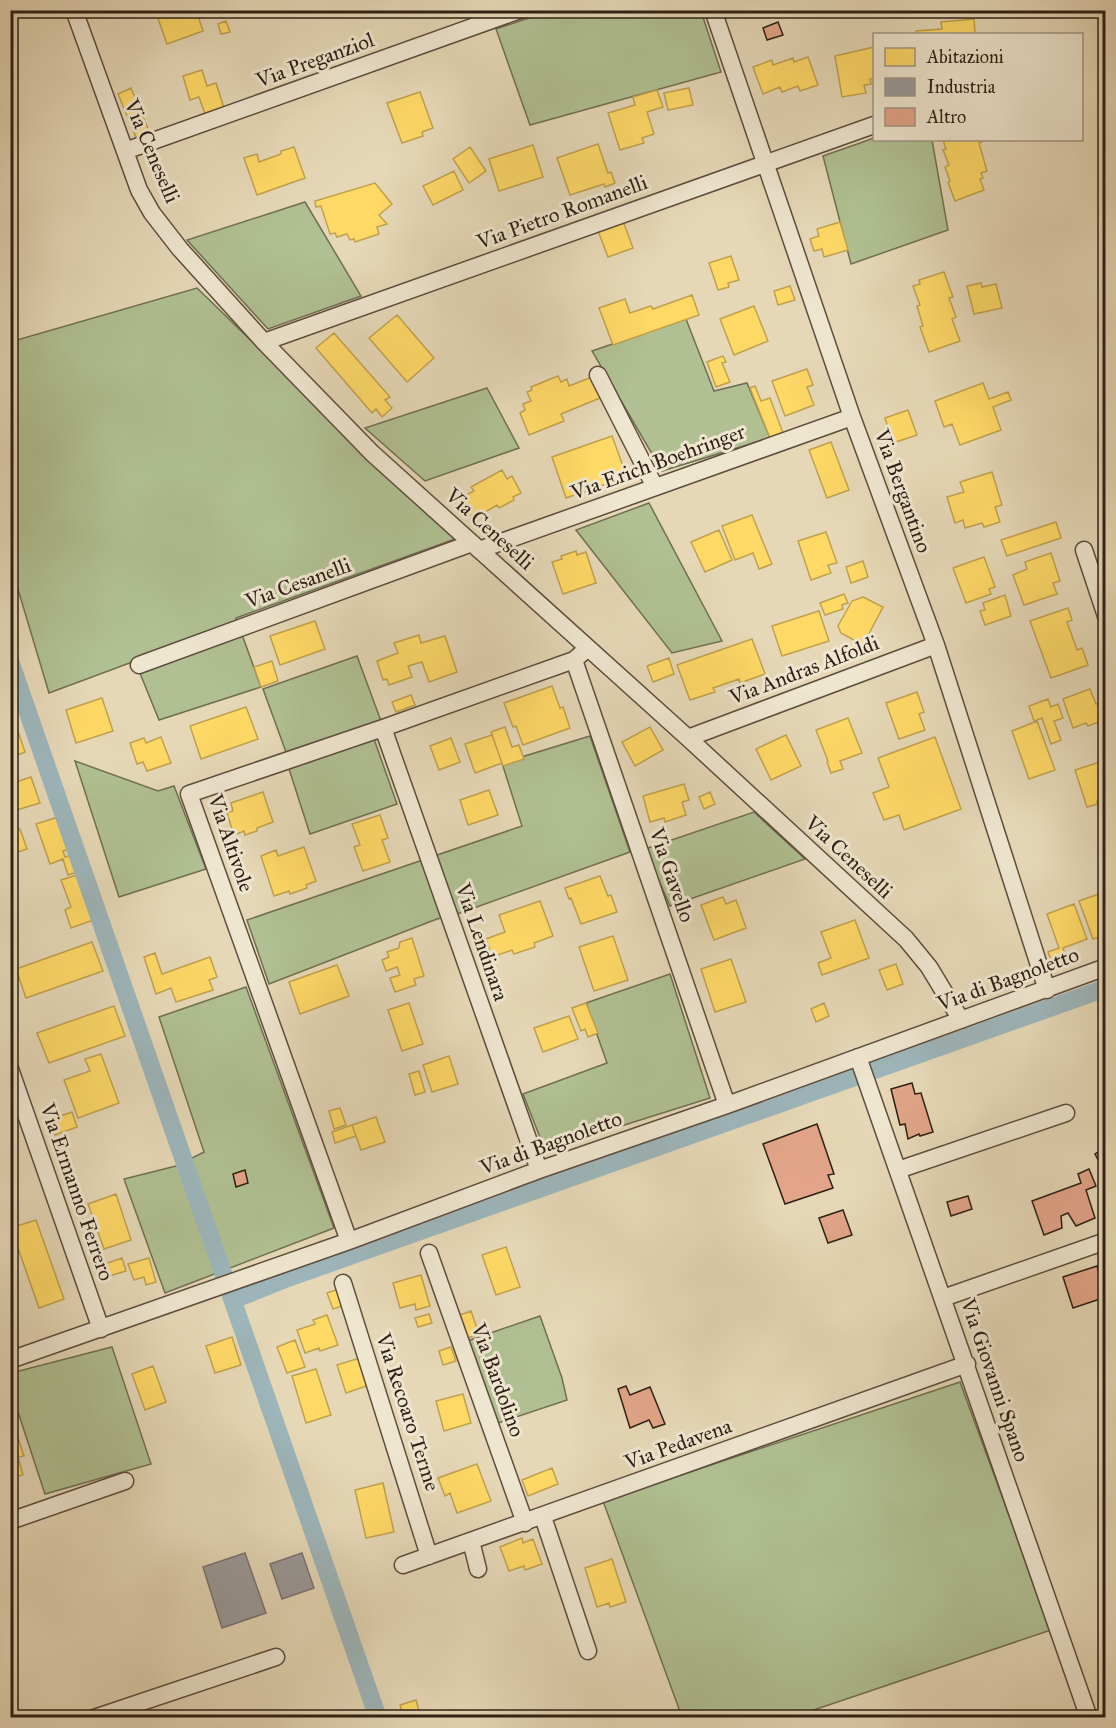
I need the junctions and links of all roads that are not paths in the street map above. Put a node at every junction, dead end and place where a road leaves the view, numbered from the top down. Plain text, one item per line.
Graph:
1 (74, 10) edge
2 (520, 10) edge
3 (713, 10) edge
4 (873, 125) edge
5 (125, 151) junction
6 (765, 164) junction
7 (264, 342) junction
8 (598, 375) dead end
9 (852, 417) junction
10 (655, 487) junction
11 (476, 547) junction
12 (1084, 550) dead end
13 (1106, 616) edge
14 (936, 645) junction
15 (588, 648) junction
16 (574, 660) junction
17 (139, 665) dead end
18 (383, 728) junction
19 (688, 738) junction
20 (1106, 967) edge
21 (1047, 990) junction
22 (961, 1020) junction
23 (10, 1069) edge
24 (863, 1069) junction
25 (727, 1105) junction
26 (1066, 1113) dead end
27 (539, 1170) junction
28 (898, 1170) junction
29 (349, 1241) junction
30 (1106, 1241) edge
31 (429, 1253) dead end
32 (343, 1283) dead end
33 (943, 1298) junction
34 (101, 1329) junction
35 (10, 1360) edge
36 (967, 1364) junction
37 (125, 1481) dead end
38 (543, 1517) junction
39 (10, 1521) edge
40 (525, 1523) junction
41 (471, 1541) junction
42 (429, 1556) junction
43 (403, 1565) dead end
44 (478, 1569) dead end
45 (588, 1651) dead end
46 (276, 1657) dead end
47 (94, 1718) edge
48 (1089, 1718) edge

1 - 5 street, Via Ceneselli
2 - 5 street, Via Preganziol
3 - 6 street, Via Bergantino
4 - 6 street, Via Pietro Romanelli
5 - 7 street, Via Ceneselli
6 - 7 street, Via Pietro Romanelli
6 - 9 street, Via Bergantino
7 - 11 street, Via Ceneselli
8 - 10 street
9 - 10 street, Via Erich Boehringer
9 - 14 street, Via Bergantino
10 - 11 street, Via Erich Boehringer
11 - 15 street, Via Ceneselli
11 - 17 street, Via Cesanelli
12 - 13 street
14 - 19 street, Via Andras Alfoldi
14 - 21 street, Via Bergantino
15 - 16 street, Via Altivole
15 - 19 street, Via Ceneselli
16 - 18 street, Via Altivole
16 - 25 street, Via Gavello
18 - 27 street, Via Lendinara
18 - 29 street, Via Altivole
19 - 22 street, Via Ceneselli
20 - 21 street, Via di Bagnoletto
21 - 22 street, Via di Bagnoletto
22 - 24 street, Via di Bagnoletto
23 - 34 street, Via Ermanno Ferrero
24 - 25 street, Via di Bagnoletto
24 - 28 street, Via Giovanni Spano
25 - 27 street, Via di Bagnoletto
26 - 28 street
27 - 29 street, Via di Bagnoletto
28 - 33 street, Via Giovanni Spano
29 - 34 street, Via di Bagnoletto
30 - 33 street
31 - 40 street, Via Bardolino
32 - 42 street, Via Recoaro Terme
33 - 36 street, Via Giovanni Spano
34 - 35 street, Via di Bagnoletto
36 - 38 street, Via Pedavena
36 - 48 street, Via Giovanni Spano
37 - 39 street
38 - 40 street, Via Pedavena
38 - 45 street
40 - 41 street, Via Pedavena
41 - 42 street, Via Pedavena
41 - 44 street
42 - 43 street, Via Pedavena
46 - 47 street

